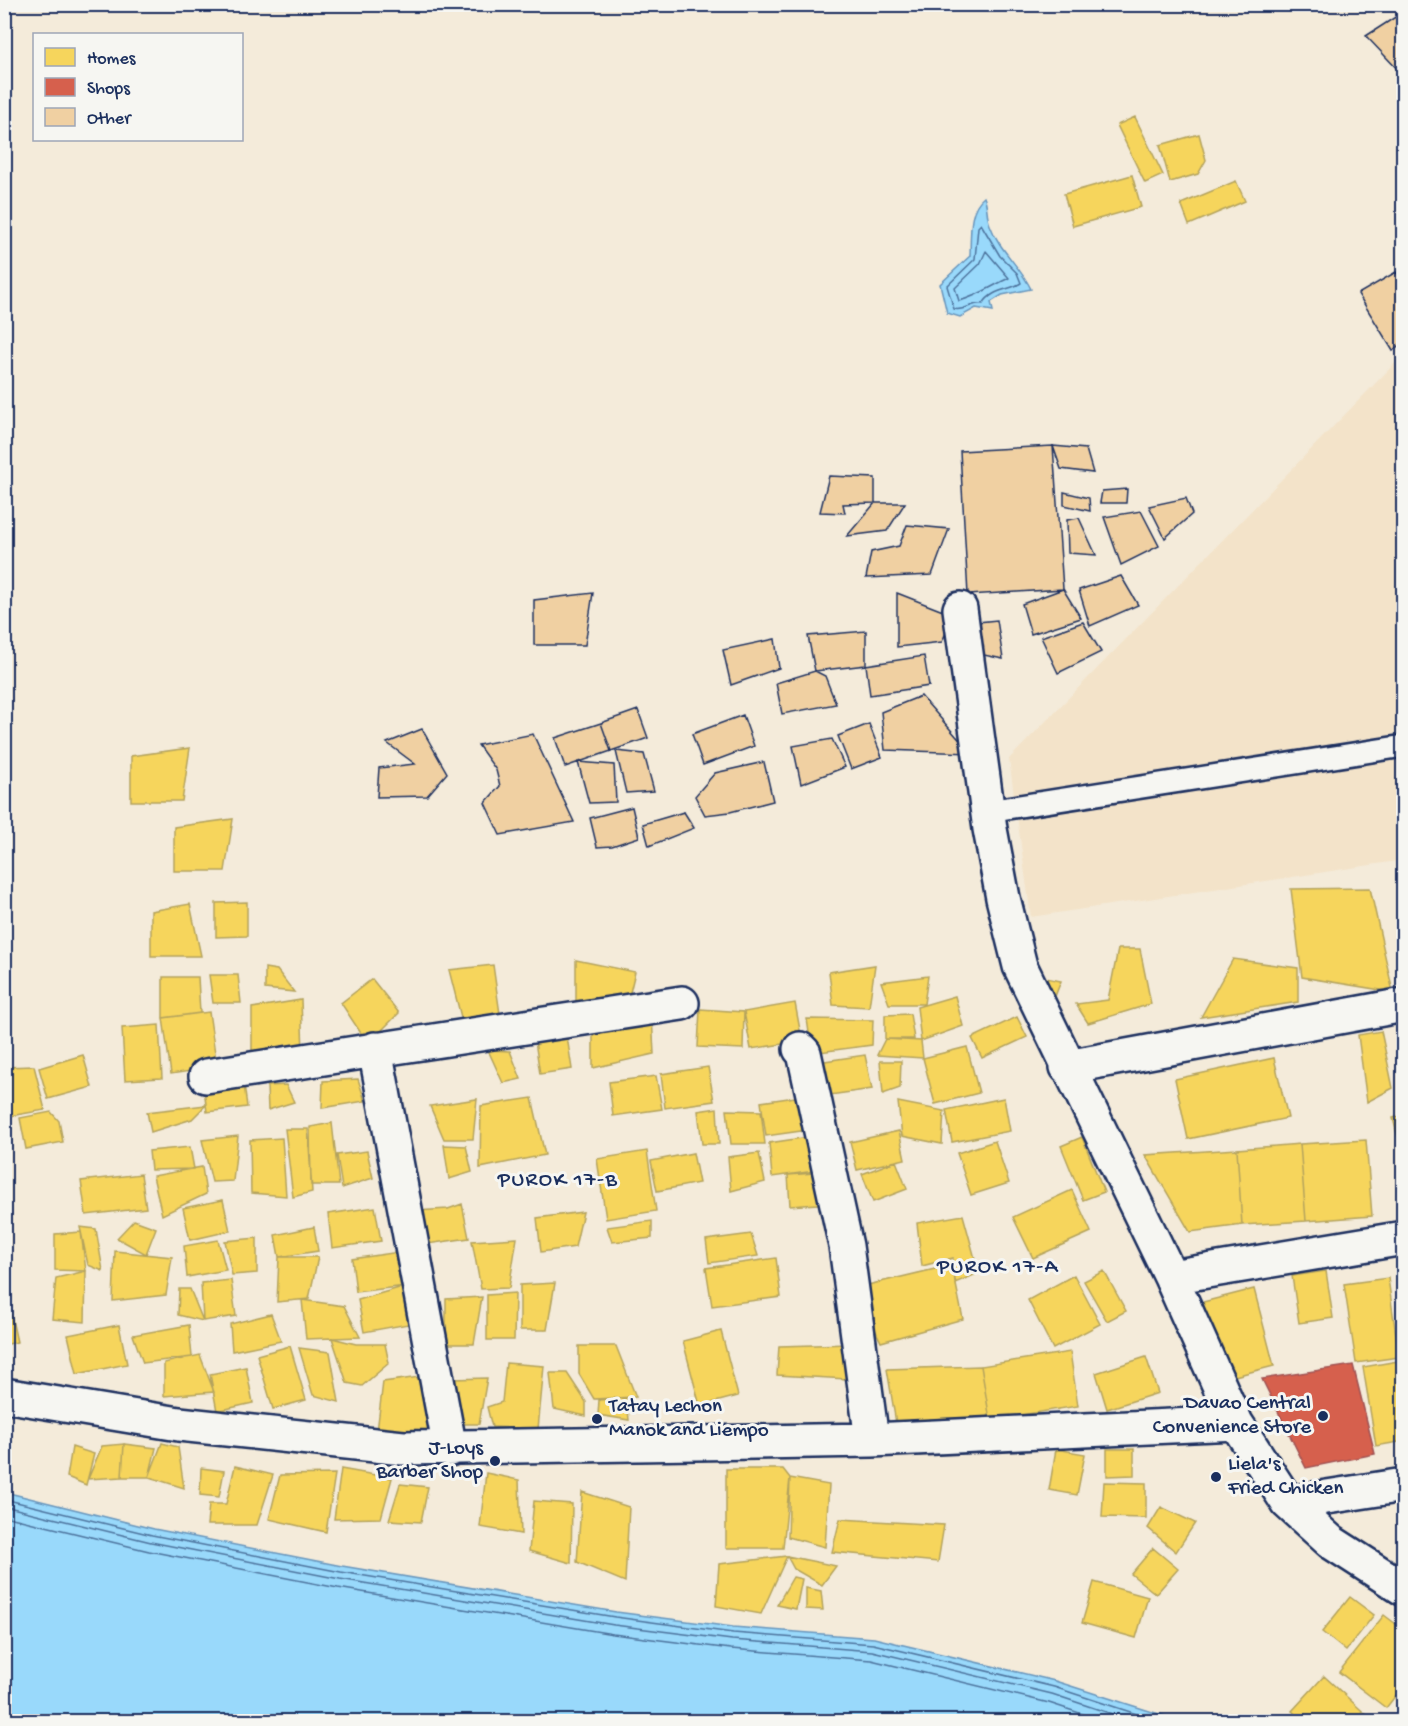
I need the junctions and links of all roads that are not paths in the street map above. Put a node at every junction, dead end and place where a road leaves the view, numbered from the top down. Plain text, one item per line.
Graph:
1 (960, 609) dead end
2 (1404, 746) edge
3 (988, 811) junction
4 (682, 1003) dead end
5 (1404, 1005) edge
6 (375, 1048) junction
7 (800, 1048) dead end
8 (1067, 1067) junction
9 (206, 1076) dead end
10 (1404, 1238) edge
11 (1171, 1277) junction
12 (4, 1395) edge
13 (1236, 1423) junction
14 (872, 1440) junction
15 (450, 1449) junction
16 (1404, 1485) edge
17 (1288, 1503) junction
18 (1404, 1589) edge

1 - 3 street
2 - 3 lane
3 - 8 street
4 - 6 street
5 - 8 street
6 - 9 street
6 - 15 street
7 - 14 street
8 - 11 street
10 - 11 street
11 - 13 street
12 - 15 street
13 - 14 street
13 - 17 street
14 - 15 street
16 - 17 street
17 - 18 street

